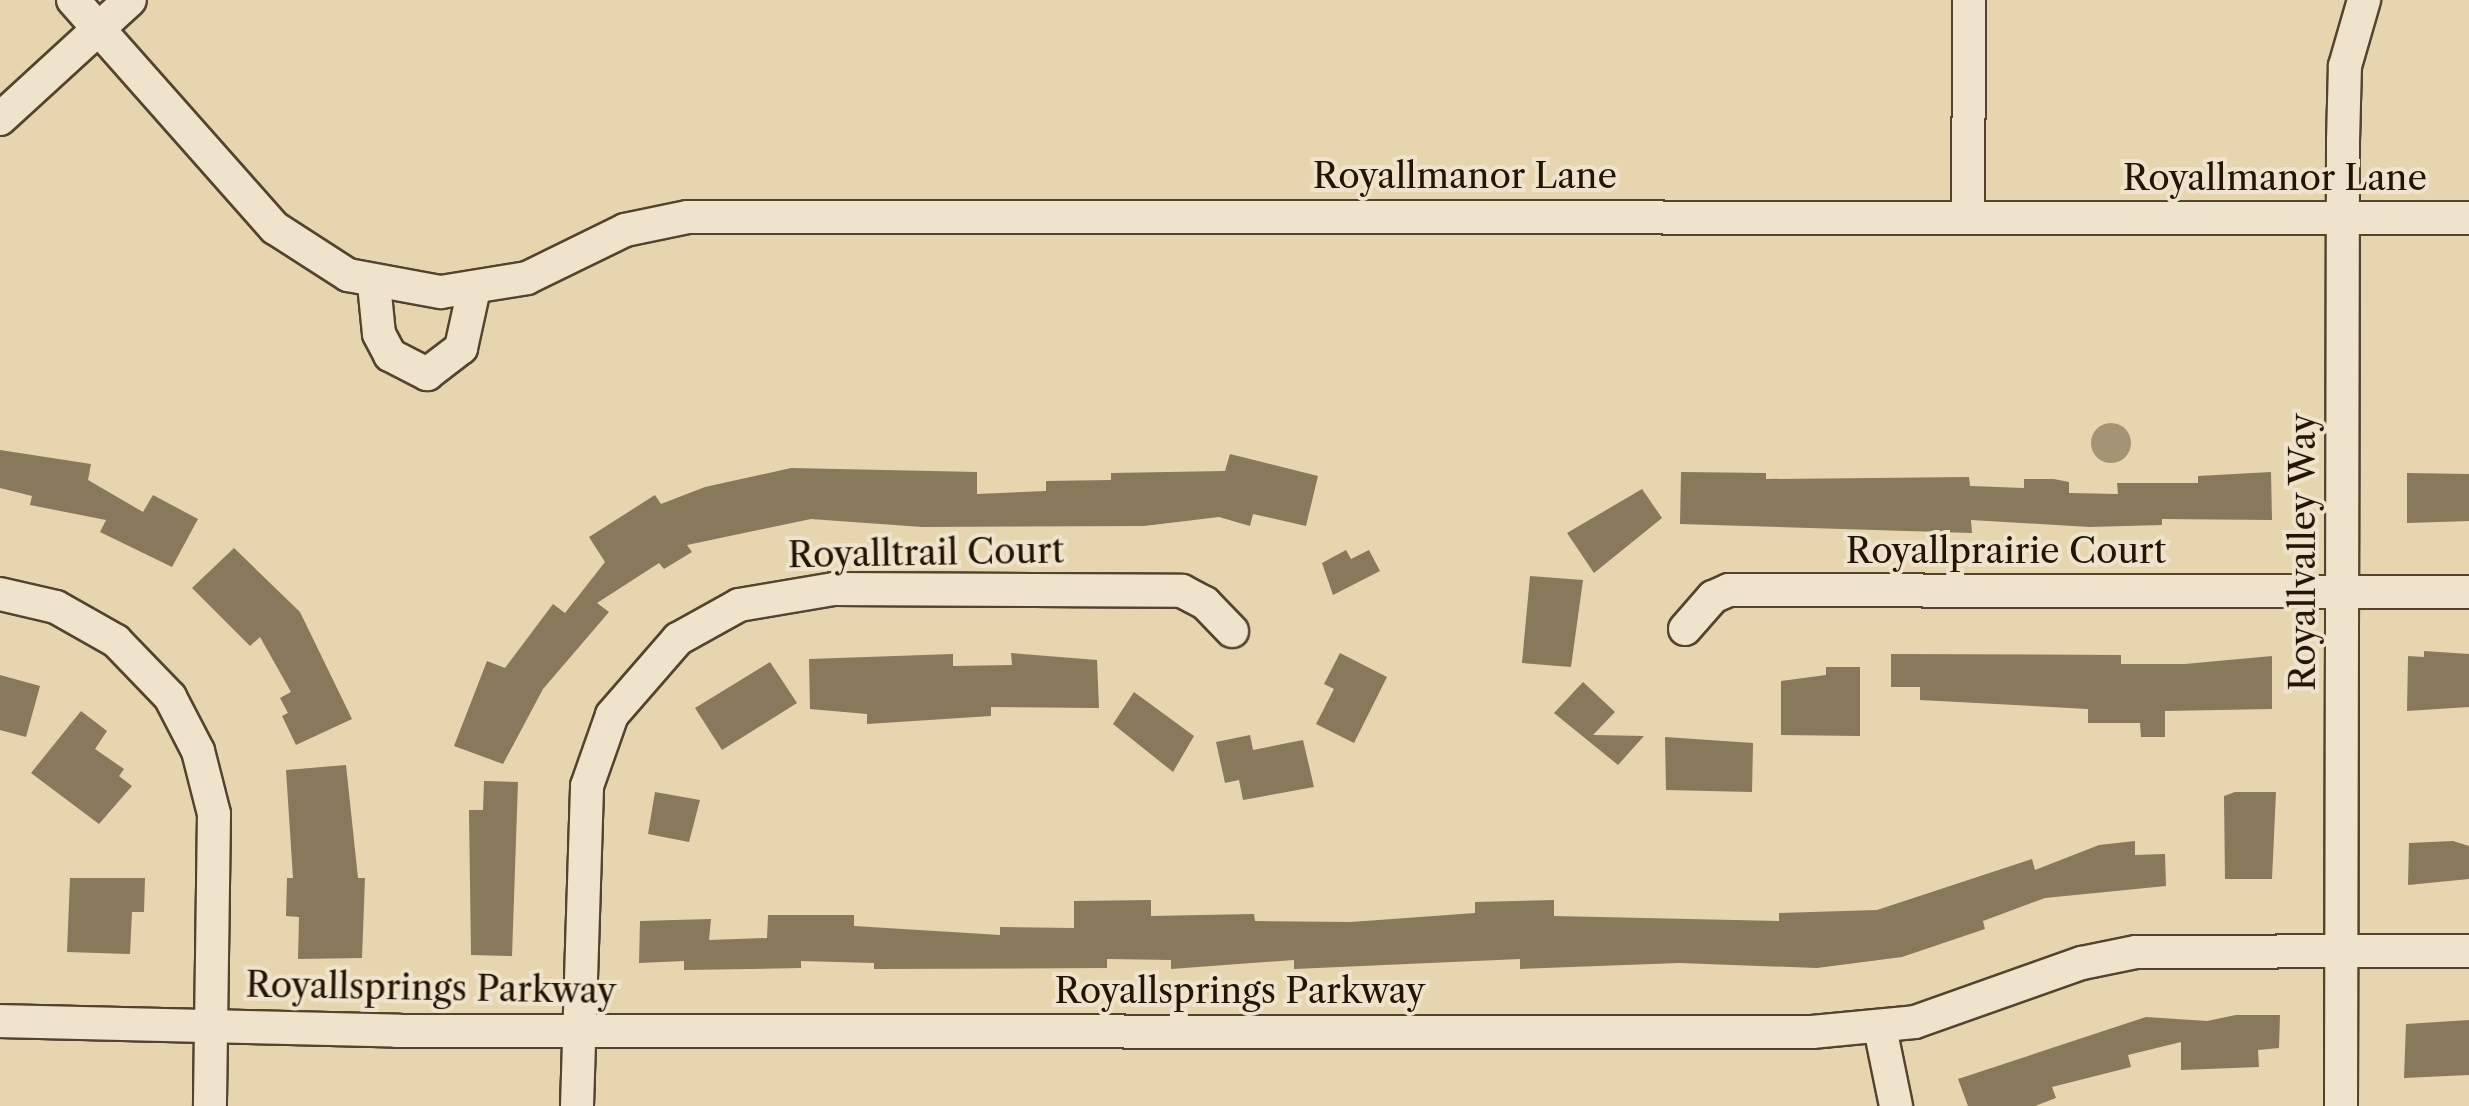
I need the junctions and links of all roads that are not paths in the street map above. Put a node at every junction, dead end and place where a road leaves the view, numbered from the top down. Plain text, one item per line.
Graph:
1 (72, 0) edge
2 (130, 0) edge
3 (1969, 0) edge
4 (2364, 0) edge
5 (98, 29) junction
6 (0, 119) edge
7 (1968, 218) junction
8 (2342, 218) junction
9 (2469, 218) edge
10 (374, 284) junction
11 (474, 289) junction
12 (2469, 592) edge
13 (0, 594) edge
14 (2342, 594) junction
15 (1686, 629) dead end
16 (1232, 631) dead end
17 (2469, 950) edge
18 (2342, 952) junction
19 (0, 1021) edge
20 (212, 1024) junction
21 (1880, 1028) junction
22 (577, 1030) junction
23 (210, 1106) edge
24 (577, 1106) edge
25 (1896, 1106) edge
26 (2341, 1106) edge

1 - 5 street, Royallmanor Lane
2 - 5 street
3 - 7 street
4 - 8 street, Royallvalley Way
5 - 6 street
5 - 10 street, Royallmanor Lane
7 - 8 street, Royallmanor Lane
7 - 11 street, Royallmanor Lane
8 - 9 street, Royallmanor Lane
8 - 14 street, Royallvalley Way
10 - 11 street, Royallmanor Lane
10 - 11 street
12 - 14 street, Royallprairie Court
13 - 20 street
14 - 15 street, Royallprairie Court
14 - 18 street, Royallvalley Way
16 - 22 street, Royalltrail Court
17 - 18 street, Royallsprings Parkway
18 - 21 street, Royallsprings Parkway
18 - 26 street, Royallvalley Way
19 - 20 street, Royallsprings Parkway
20 - 22 street, Royallsprings Parkway
20 - 23 street
21 - 22 street, Royallsprings Parkway
21 - 25 street
22 - 24 street, Royalltrail Court

